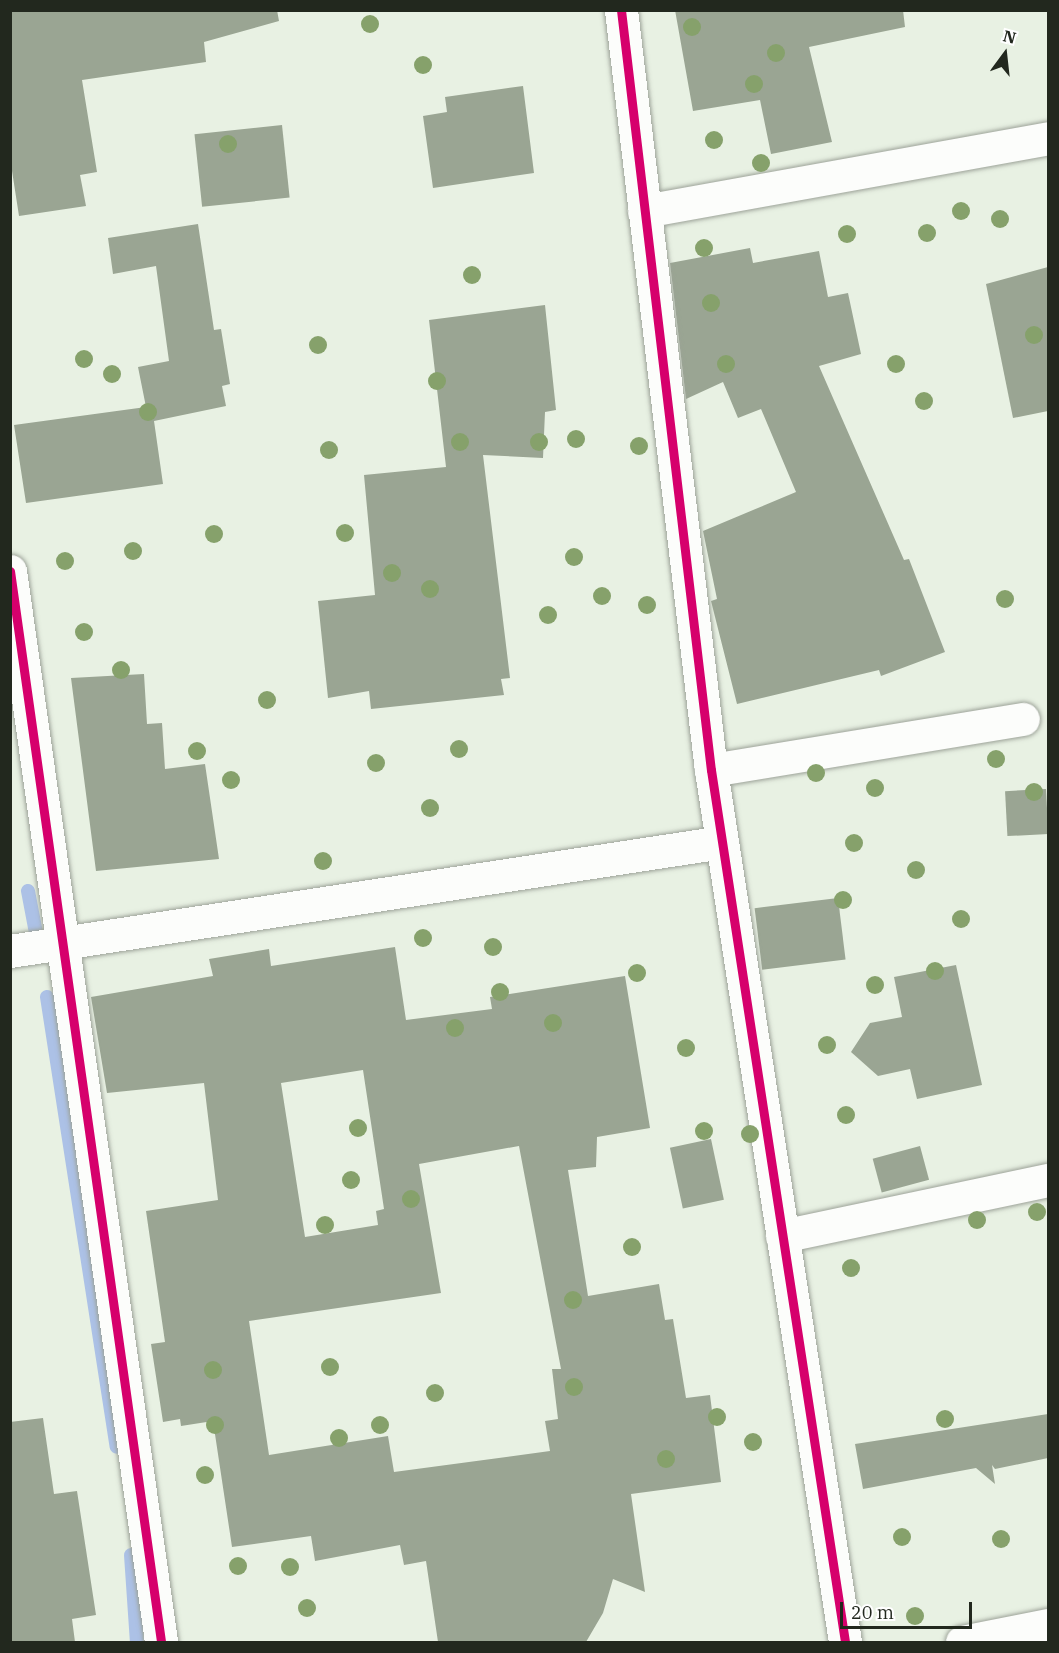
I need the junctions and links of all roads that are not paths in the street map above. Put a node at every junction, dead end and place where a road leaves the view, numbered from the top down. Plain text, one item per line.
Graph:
1 (621, 10) edge
2 (1048, 138) edge
3 (644, 211) junction
4 (10, 571) edge
5 (13, 611) edge
6 (1023, 719) dead end
7 (711, 770) junction
8 (722, 842) junction
9 (62, 944) junction
10 (10, 951) edge
11 (1048, 1180) edge
12 (782, 1236) junction
13 (1048, 1625) edge
14 (161, 1642) edge
15 (845, 1642) edge
16 (962, 1642) edge

1 - 3 street
2 - 3 street
3 - 7 street
4 - 5 street
5 - 9 street
6 - 7 street
7 - 8 street
8 - 9 street
8 - 12 street
9 - 10 street
9 - 14 street
11 - 12 street
12 - 15 street
13 - 16 street

